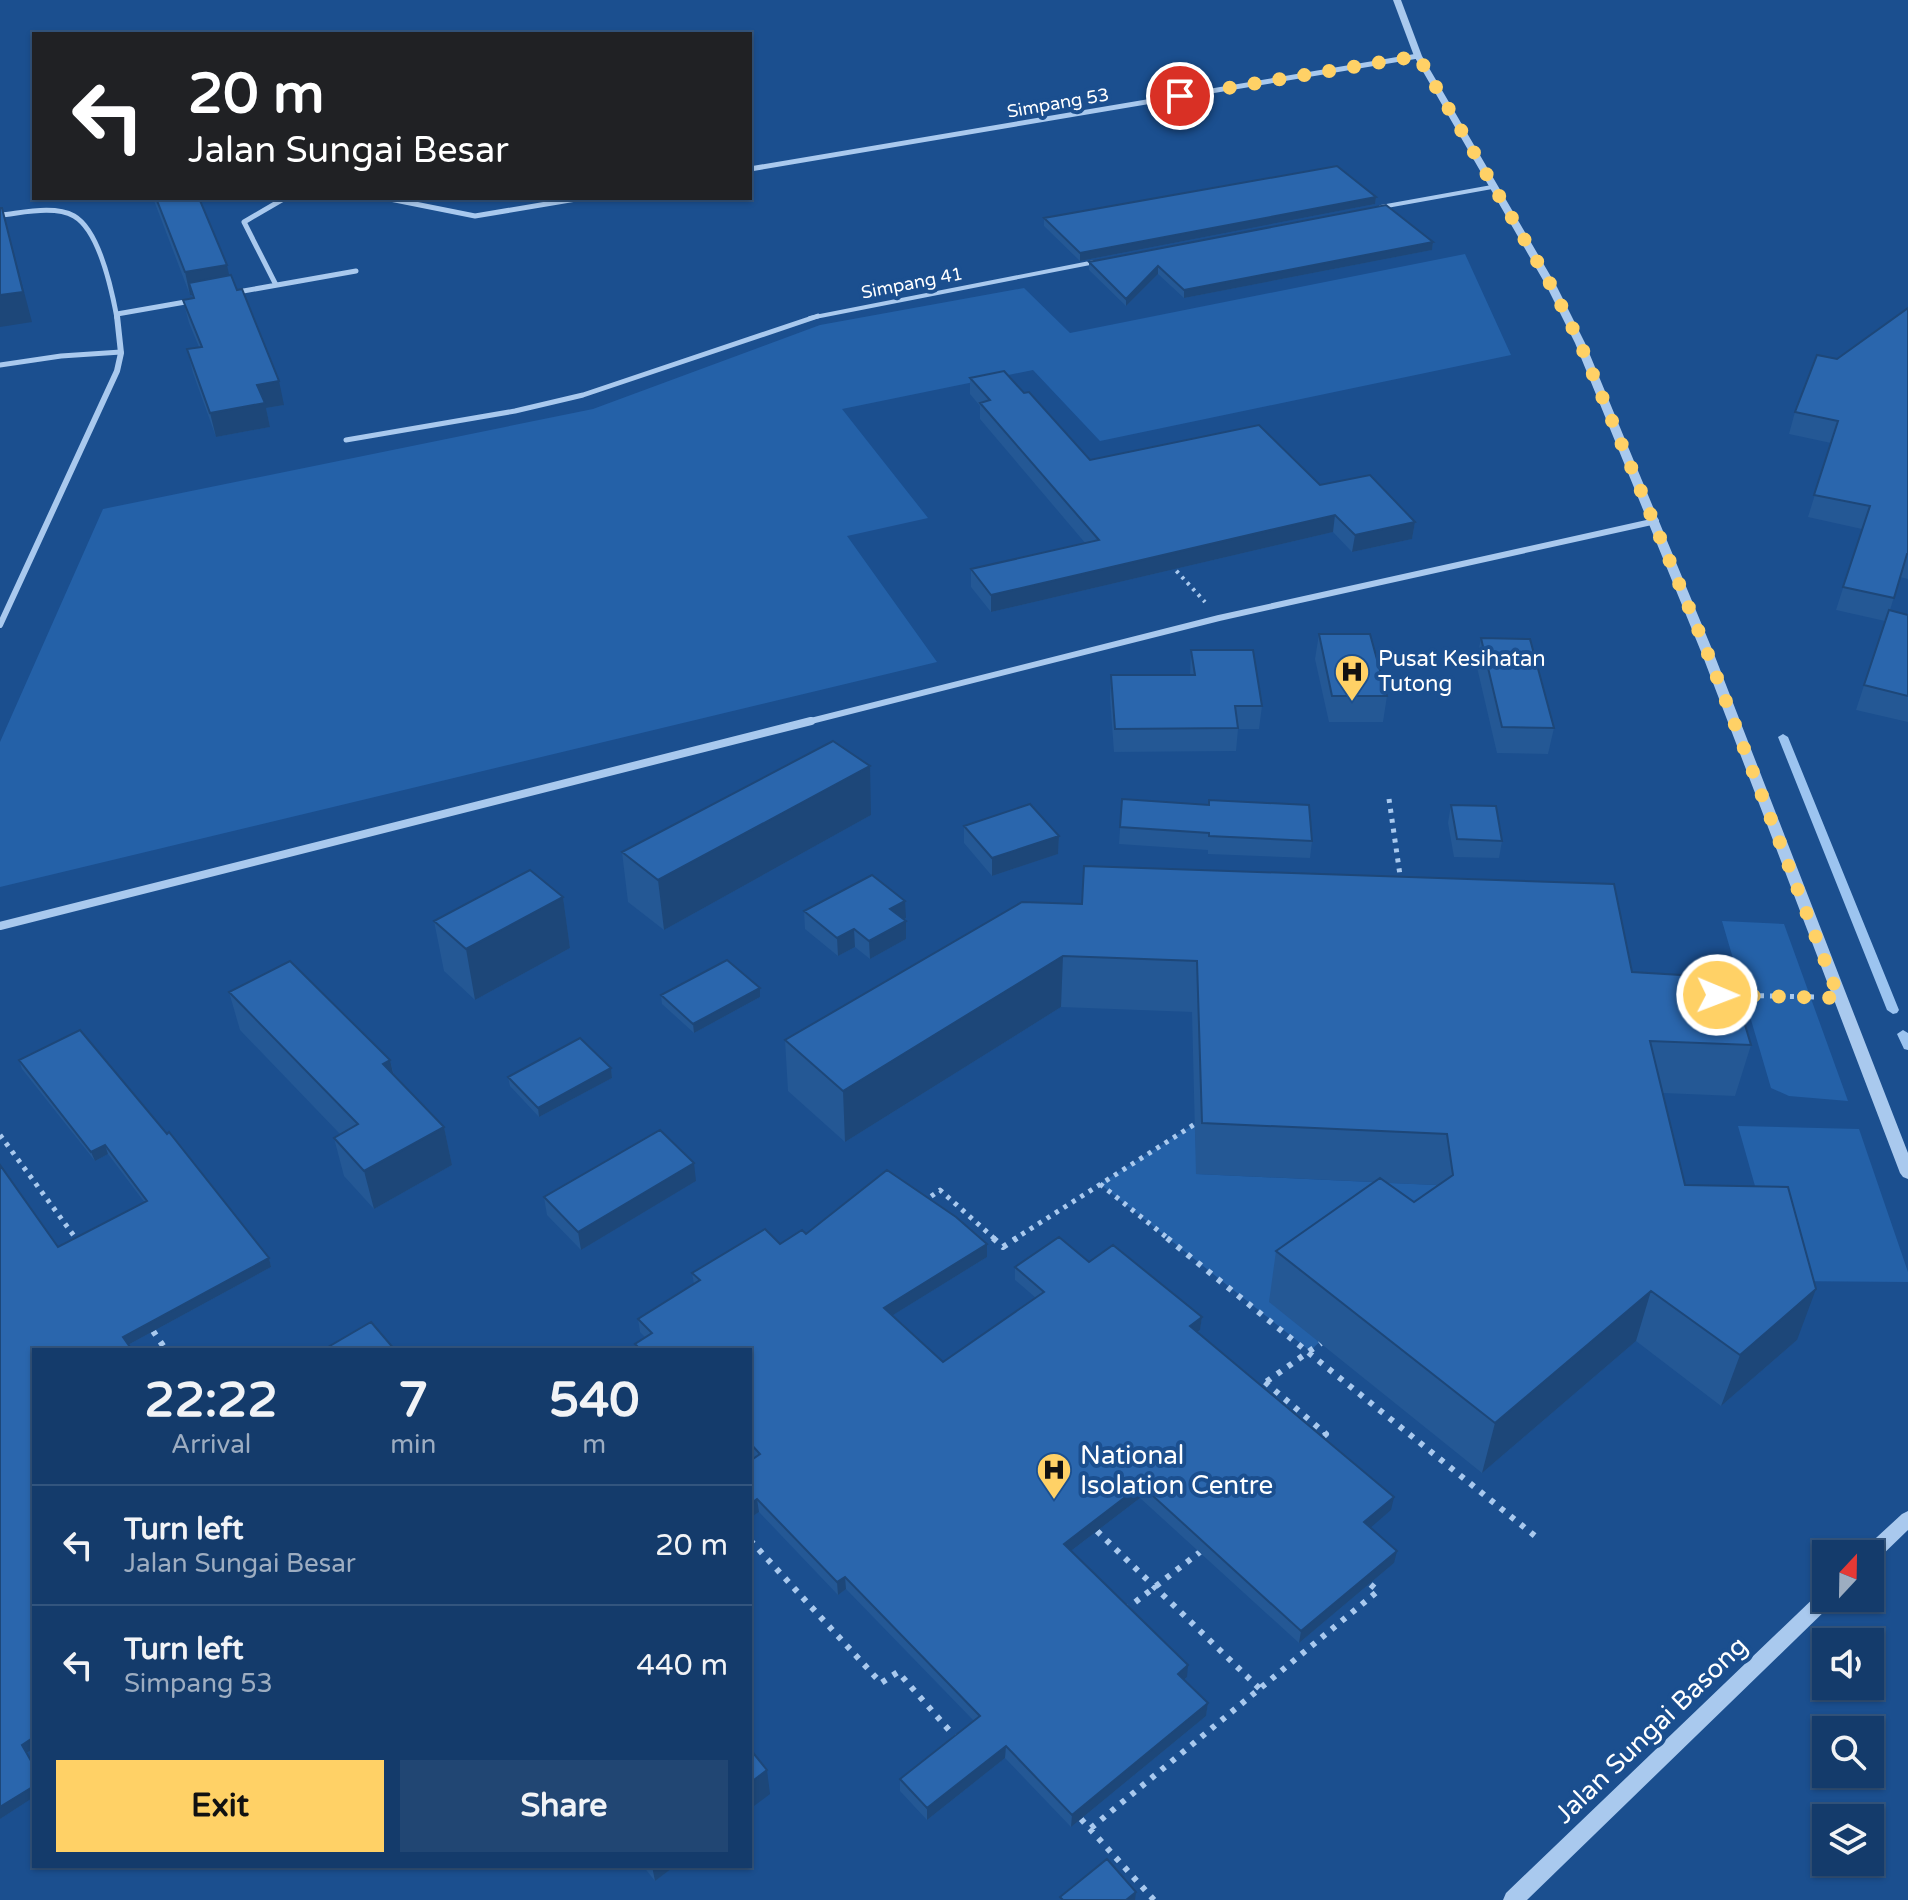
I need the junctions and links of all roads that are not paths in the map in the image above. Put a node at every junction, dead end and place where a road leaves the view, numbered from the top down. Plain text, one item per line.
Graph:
1 (1397, 0) edge
2 (1418, 56) junction
3 (752, 169) edge
4 (1492, 187) junction
5 (282, 200) edge
6 (395, 200) edge
7 (570, 200) edge
8 (1376, 209) edge
9 (0, 215) edge
10 (1095, 262) edge
11 (356, 271) dead end
12 (276, 285) junction
13 (218, 296) edge
14 (204, 298) edge
15 (117, 314) junction
16 (121, 352) junction
17 (0, 365) edge
18 (346, 440) dead end
19 (1656, 521) junction
20 (0, 625) edge
21 (0, 926) edge
22 (1908, 1173) edge
23 (1908, 1519) edge
24 (1884, 1542) edge
25 (1812, 1612) edge
26 (1513, 1900) edge

1 - 2 street
2 - 3 street, Simpang 53
2 - 4 street
4 - 8 lane
4 - 19 street
5 - 12 street
6 - 7 street
9 - 15 street
10 - 18 lane, Simpang 41
11 - 12 street
12 - 13 street
14 - 15 street
15 - 16 street
16 - 17 lane
16 - 20 street
19 - 21 street
19 - 22 street
23 - 24 street
25 - 26 street, Jalan Sungai Basong

